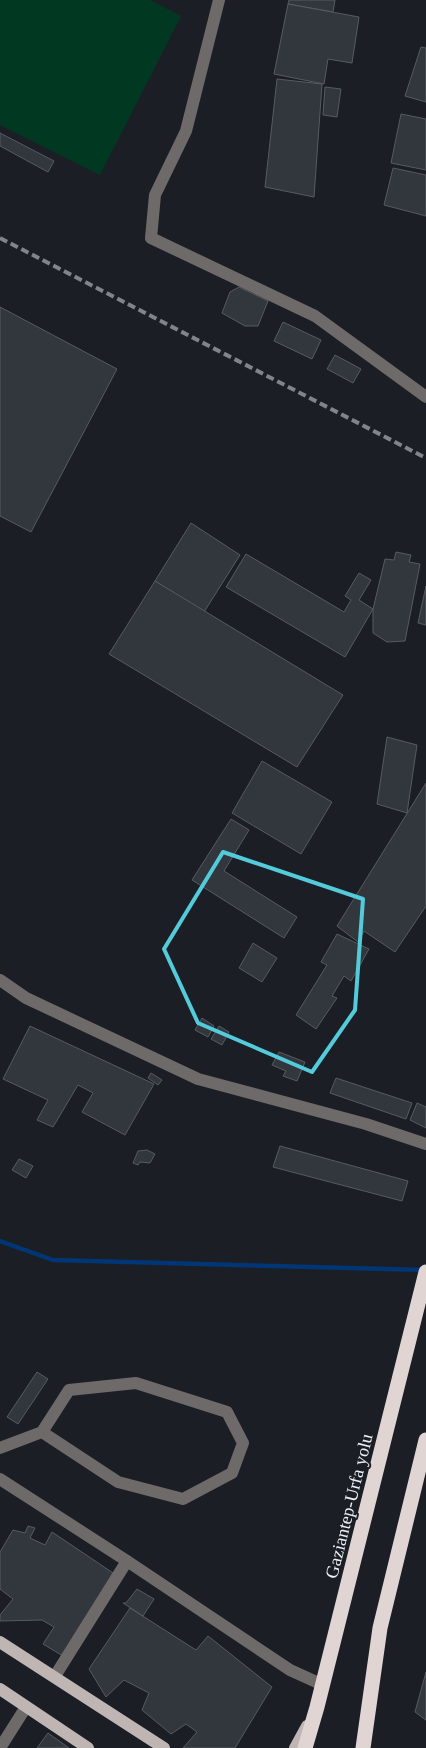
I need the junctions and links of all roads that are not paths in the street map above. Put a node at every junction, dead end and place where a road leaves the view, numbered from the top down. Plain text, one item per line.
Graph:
1 (220, 0) edge
2 (426, 397) edge
3 (0, 980) edge
4 (426, 1144) edge
5 (426, 1272) edge
6 (42, 1432) junction
7 (426, 1440) edge
8 (0, 1448) edge
9 (0, 1479) edge
10 (127, 1560) junction
11 (0, 1642) edge
12 (55, 1676) junction
13 (323, 1684) junction
14 (0, 1689) edge
15 (26, 1707) junction
16 (317, 1707) junction
17 (0, 1748) edge
18 (88, 1748) edge
19 (164, 1748) edge
20 (295, 1748) edge
21 (305, 1748) edge
22 (363, 1748) edge

1 - 2 street
3 - 4 street
5 - 13 highway, Gaziantep-Urfa yolu
6 - 6 street
6 - 8 street
7 - 22 highway
9 - 10 street
10 - 12 street
10 - 13 street
11 - 12 main road
12 - 19 main road
13 - 16 highway, Gaziantep-Urfa yolu
14 - 15 main road
15 - 17 street
15 - 18 main road
16 - 20 main road
16 - 21 highway, Gaziantep-Urfa yolu

